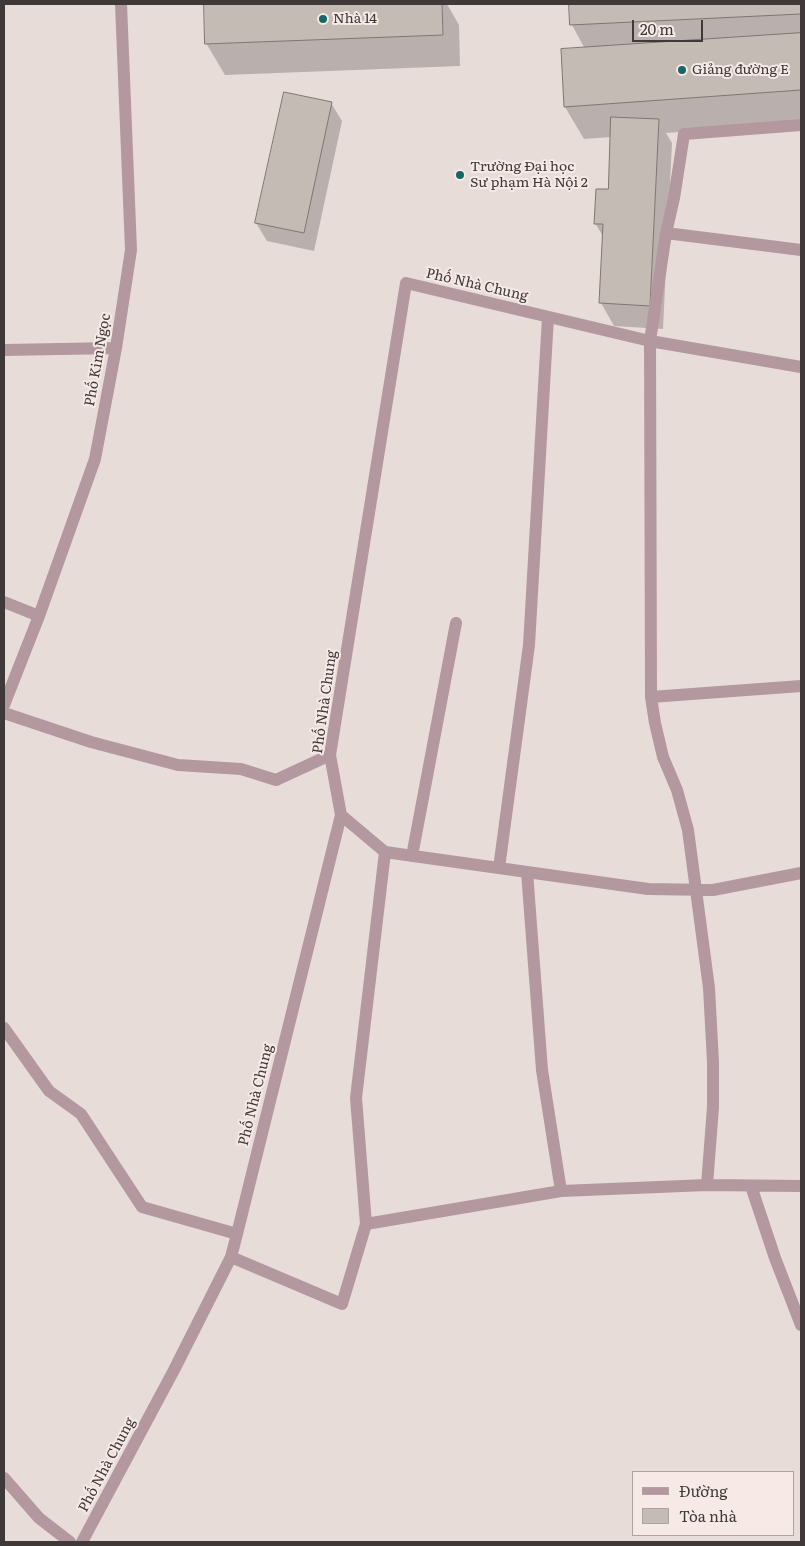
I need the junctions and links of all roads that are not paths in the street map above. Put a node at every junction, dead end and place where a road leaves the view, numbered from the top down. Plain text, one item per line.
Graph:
1 (121, 4) edge
2 (801, 125) edge
3 (666, 232) junction
4 (801, 250) edge
5 (548, 317) junction
6 (650, 341) junction
7 (116, 348) junction
8 (4, 350) edge
9 (801, 367) edge
10 (4, 602) edge
11 (39, 616) junction
12 (456, 622) dead end
13 (801, 686) edge
14 (651, 697) junction
15 (4, 705) edge
16 (4, 713) edge
17 (330, 754) junction
18 (341, 815) junction
19 (386, 852) junction
20 (412, 856) junction
21 (499, 868) junction
22 (527, 872) junction
23 (801, 873) edge
24 (697, 889) junction
25 (4, 1028) edge
26 (707, 1185) junction
27 (750, 1186) junction
28 (801, 1186) edge
29 (561, 1191) junction
30 (366, 1224) junction
31 (237, 1234) junction
32 (231, 1257) junction
33 (801, 1325) edge
34 (4, 1478) edge
35 (70, 1542) edge
36 (82, 1542) edge

1 - 7 street, Phố Kim Ngọc
2 - 3 street
3 - 4 street
3 - 6 street
5 - 6 street, Phố Nhà Chung
5 - 17 street, Phố Nhà Chung
5 - 21 street
6 - 9 street, Phố Nhà Chung
6 - 14 street
7 - 8 street
7 - 11 street, Phố Kim Ngọc
10 - 11 street
11 - 15 street, Phố Kim Ngọc
12 - 20 street
13 - 14 street
14 - 24 street
16 - 17 street
17 - 18 street, Phố Nhà Chung
18 - 19 street
18 - 31 street, Phố Nhà Chung
19 - 20 street
19 - 30 street
20 - 21 street
21 - 22 street
22 - 24 street
22 - 29 street
23 - 24 street
24 - 26 street
25 - 31 street
26 - 27 street
26 - 29 street
27 - 28 street
27 - 33 street
29 - 30 street
30 - 32 street
31 - 32 street, Phố Nhà Chung
32 - 36 street, Phố Nhà Chung
34 - 35 street

